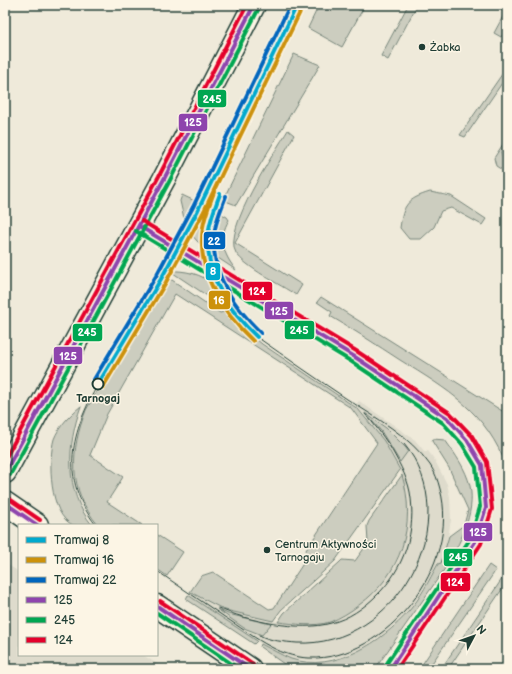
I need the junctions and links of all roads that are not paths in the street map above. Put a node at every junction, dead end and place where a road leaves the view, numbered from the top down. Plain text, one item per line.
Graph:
1 (254, 5) edge
2 (5, 472) edge
3 (5, 503) edge
4 (36, 524) edge
5 (158, 607) edge
6 (250, 669) edge

1 - 2 street
3 - 4 street
5 - 6 street

